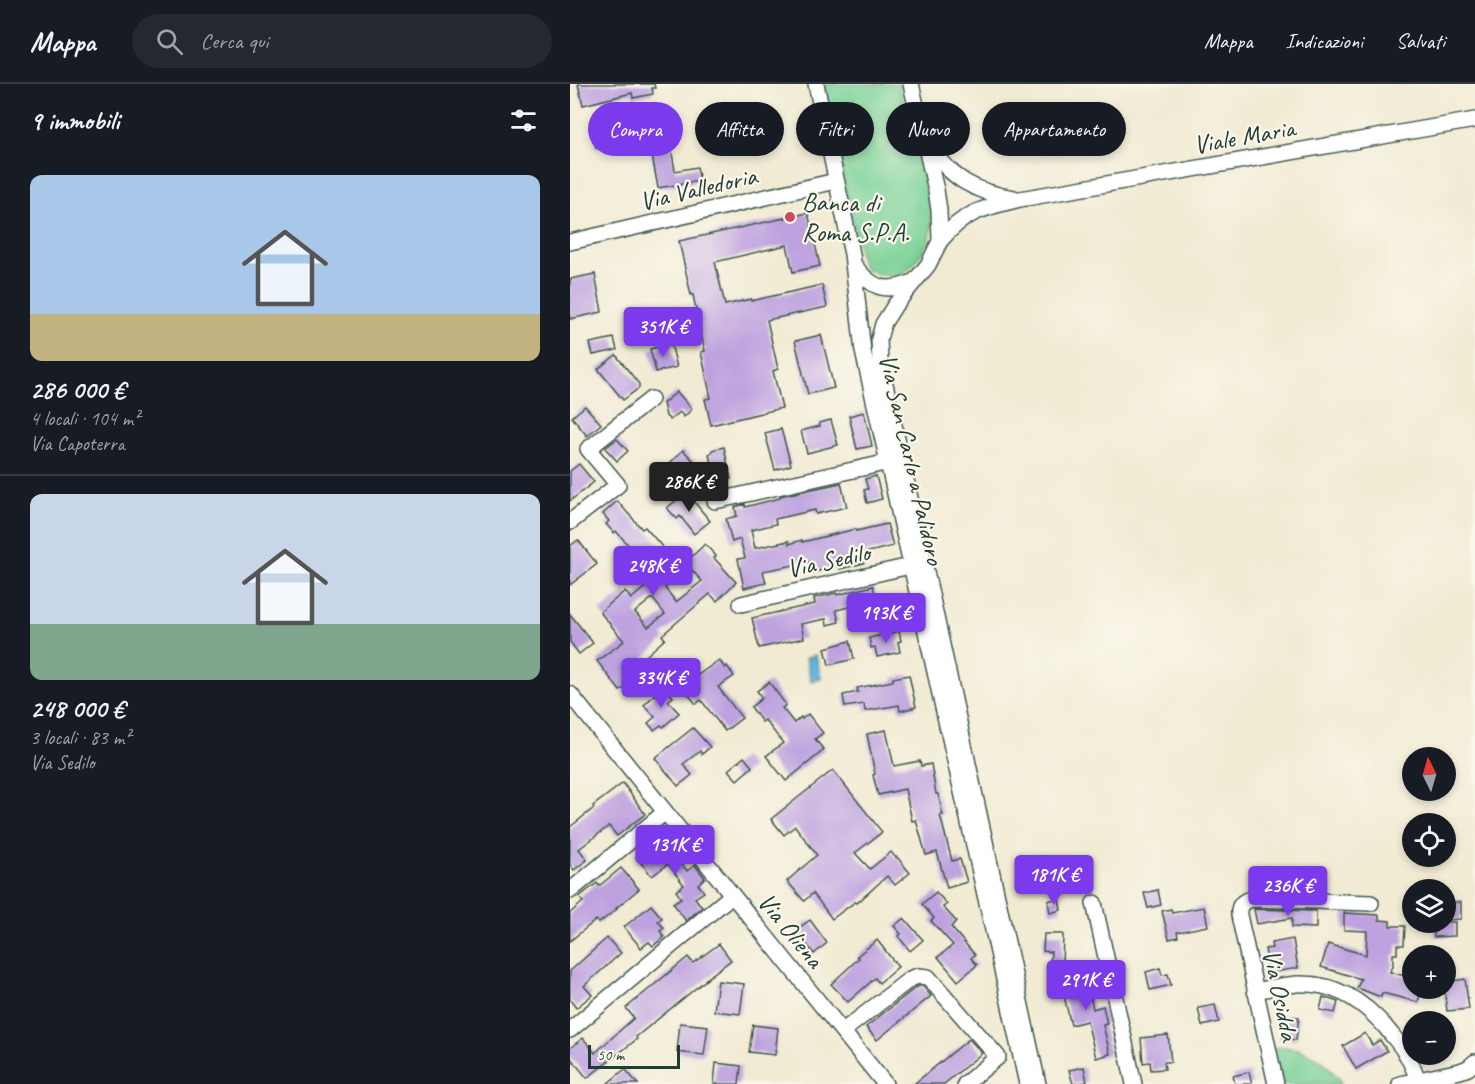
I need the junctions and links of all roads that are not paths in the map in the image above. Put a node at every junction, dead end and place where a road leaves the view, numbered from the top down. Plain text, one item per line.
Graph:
1 (816, 84) edge
2 (911, 84) edge
3 (916, 102) edge
4 (1475, 120) edge
5 (929, 156) edge
6 (938, 156) edge
7 (836, 181) junction
8 (1020, 199) junction
9 (940, 241) junction
10 (570, 242) edge
11 (854, 265) junction
12 (914, 282) junction
13 (651, 399) dead end
14 (889, 462) junction
15 (715, 501) dead end
16 (570, 522) edge
17 (918, 564) junction
18 (741, 604) dead end
19 (570, 694) edge
20 (665, 812) junction
21 (570, 891) edge
22 (732, 895) junction
23 (1094, 903) dead end
24 (1371, 903) dead end
25 (1255, 990) junction
26 (570, 1030) edge
27 (843, 1032) junction
28 (1019, 1047) junction
29 (998, 1057) junction
30 (1475, 1062) edge
31 (1418, 1082) edge
32 (885, 1084) edge
33 (965, 1084) edge
34 (1027, 1084) edge
35 (1038, 1084) edge
36 (1134, 1084) edge
37 (1276, 1084) edge
38 (1400, 1084) edge

1 - 7 street, Via San Carlo a Palidoro
2 - 3 street, Via San Carlo a Palidoro
4 - 8 street, Viale Maria
5 - 9 street, Via San Carlo a Palidoro
6 - 8 street, Viale Maria
7 - 10 street, Via Valledoria
7 - 11 street, Via San Carlo a Palidoro
8 - 9 street, Viale Maria
9 - 12 street, Via San Carlo a Palidoro
11 - 12 street
11 - 14 street, Via San Carlo a Palidoro
12 - 17 street, Via San Carlo a Palidoro
13 - 16 street
14 - 15 street
14 - 17 street, Via San Carlo a Palidoro
17 - 18 street, Via Sedilo
17 - 28 street, Via San Carlo a Palidoro
17 - 35 street, Via San Carlo a Palidoro
19 - 20 street, Via Oliena
20 - 21 street
20 - 22 street, Via Oliena
22 - 26 street
22 - 27 street, Via Oliena
23 - 36 street
24 - 25 street, Via Osidda
25 - 31 street
25 - 37 street, Via Osidda
27 - 29 street
27 - 32 street, Via Oliena
28 - 29 street
28 - 34 street, Via San Carlo a Palidoro
29 - 33 street
30 - 31 street
31 - 38 street

